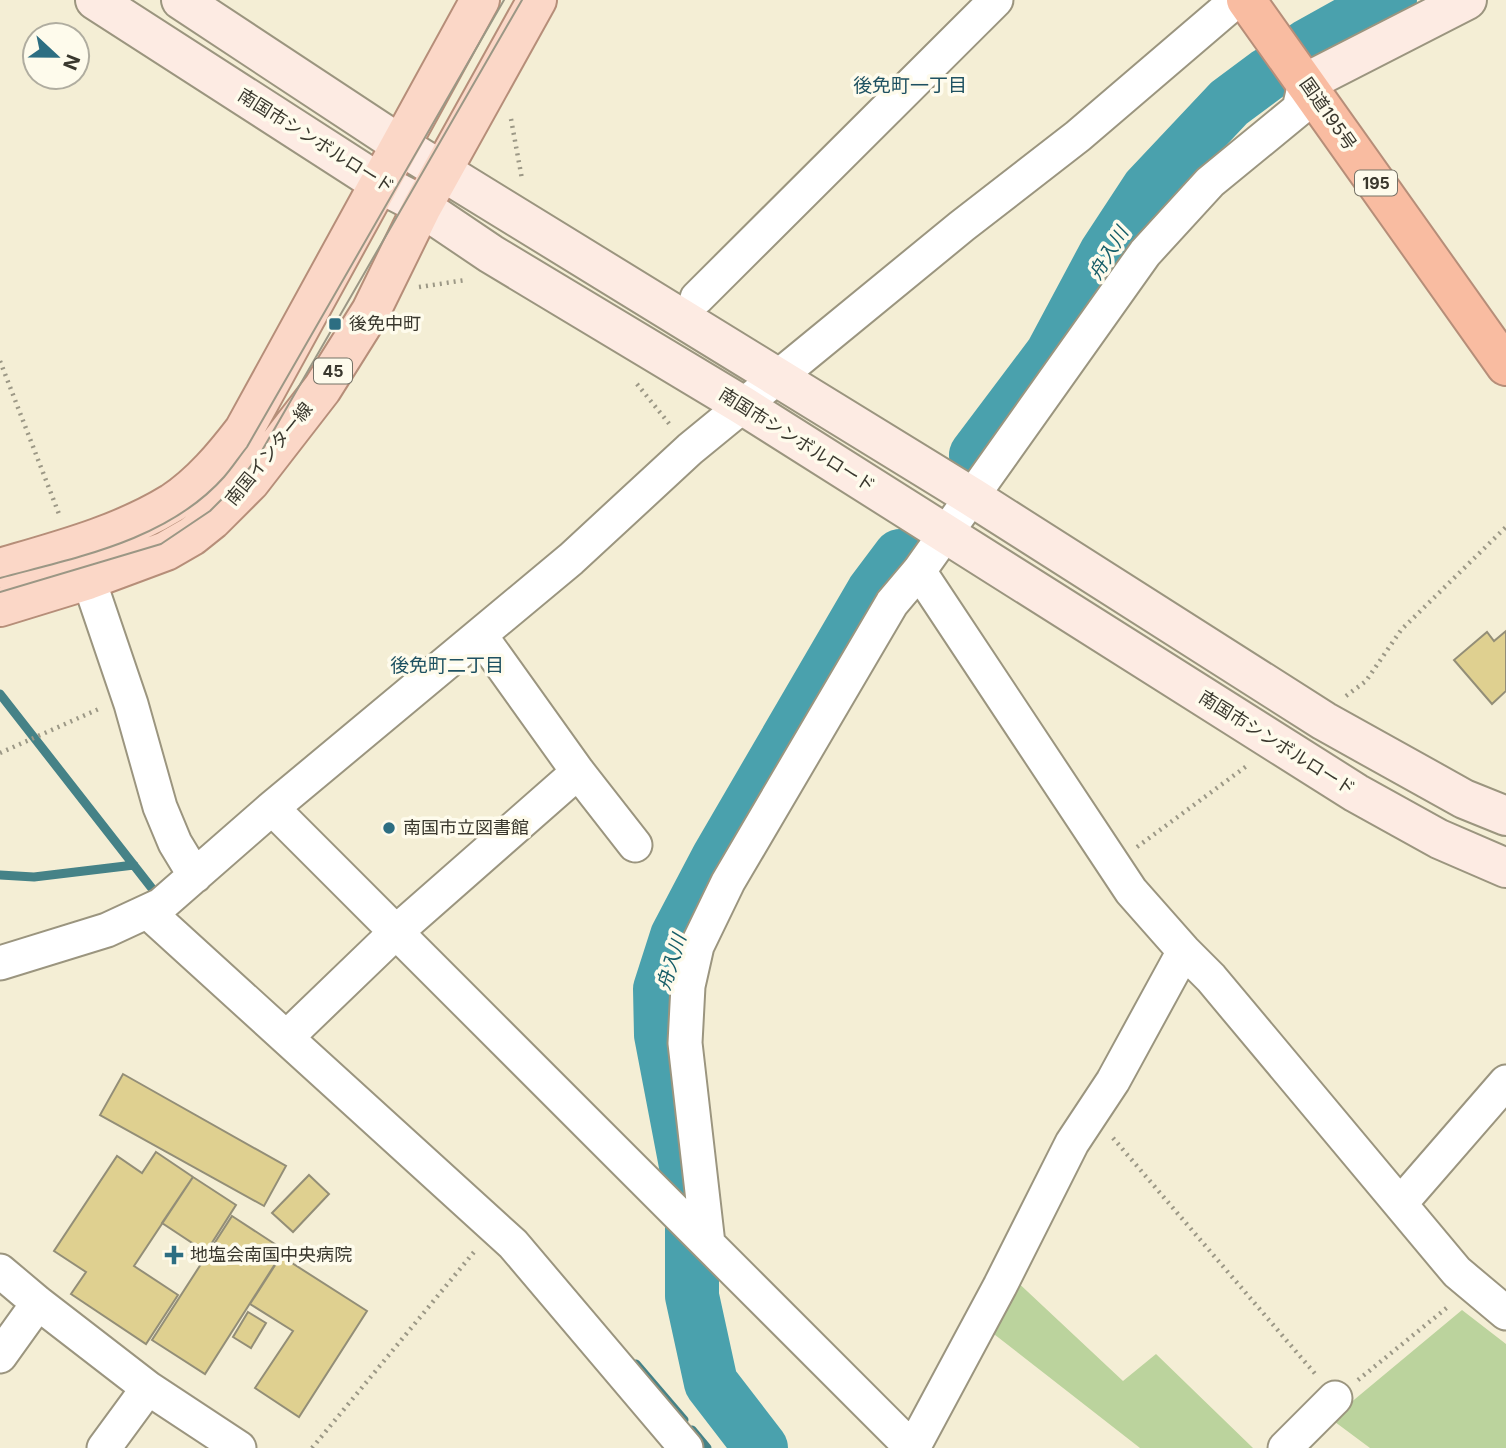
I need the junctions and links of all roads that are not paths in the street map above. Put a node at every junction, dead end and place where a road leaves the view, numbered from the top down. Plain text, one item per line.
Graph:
1 (96, 0) edge
2 (181, 0) edge
3 (480, 0) edge
4 (537, 0) edge
5 (996, 0) edge
6 (1237, 0) edge
7 (1246, 0) edge
8 (1467, 0) edge
9 (1306, 83) junction
10 (401, 145) junction
11 (442, 171) junction
12 (379, 183) junction
13 (422, 207) junction
14 (697, 298) dead end
15 (1506, 366) edge
16 (778, 377) junction
17 (742, 405) junction
18 (972, 497) junction
19 (946, 533) junction
20 (79, 558) junction
21 (0, 568) edge
22 (919, 572) junction
23 (0, 607) edge
24 (480, 635) junction
25 (578, 772) junction
26 (272, 808) junction
27 (1506, 816) edge
28 (635, 845) dead end
29 (1506, 868) edge
30 (195, 876) junction
31 (148, 912) junction
32 (396, 932) junction
33 (1184, 951) junction
34 (0, 963) edge
35 (287, 1037) junction
36 (1506, 1082) edge
37 (1400, 1204) junction
38 (705, 1240) junction
39 (0, 1271) edge
40 (38, 1303) junction
41 (1506, 1312) edge
42 (0, 1356) edge
43 (148, 1388) junction
44 (1335, 1398) road end
45 (104, 1448) edge
46 (239, 1448) edge
47 (686, 1448) edge
48 (912, 1448) edge
49 (1285, 1448) edge

1 - 12 street, 南国市シンボルロード
2 - 10 street
3 - 10 main road, 南国インター線 / 45
4 - 11 main road, 南国インター線 / 45
5 - 14 street
6 - 16 street
7 - 9 highway, 国道195号 / 195
8 - 9 street
9 - 15 highway, 国道195号 / 195
9 - 18 street
10 - 11 street
10 - 12 main road, 南国インター線 / 45
11 - 13 main road, 南国インター線 / 45
11 - 16 street
12 - 13 street, 南国市シンボルロード
12 - 20 main road, 南国インター線 / 45
13 - 17 street, 南国市シンボルロード
13 - 20 main road, 南国インター線 / 45
16 - 17 street
16 - 18 street
17 - 19 street, 南国市シンボルロード
17 - 24 street
18 - 19 street
18 - 27 street
19 - 22 street
19 - 29 street, 南国市シンボルロード
20 - 21 main road, 南国インター線 / 45
20 - 23 main road, 南国インター線 / 45
20 - 30 street
22 - 33 street
22 - 38 street
24 - 25 street
24 - 26 street
25 - 28 street
25 - 32 street
26 - 30 street
26 - 32 street
30 - 31 street
31 - 34 street
31 - 35 street
32 - 35 street
32 - 38 street
33 - 37 street
33 - 48 street
35 - 47 street
36 - 37 street
37 - 41 street
38 - 48 street
39 - 40 street
40 - 42 street
40 - 43 street
43 - 45 street
43 - 46 street
44 - 49 street

